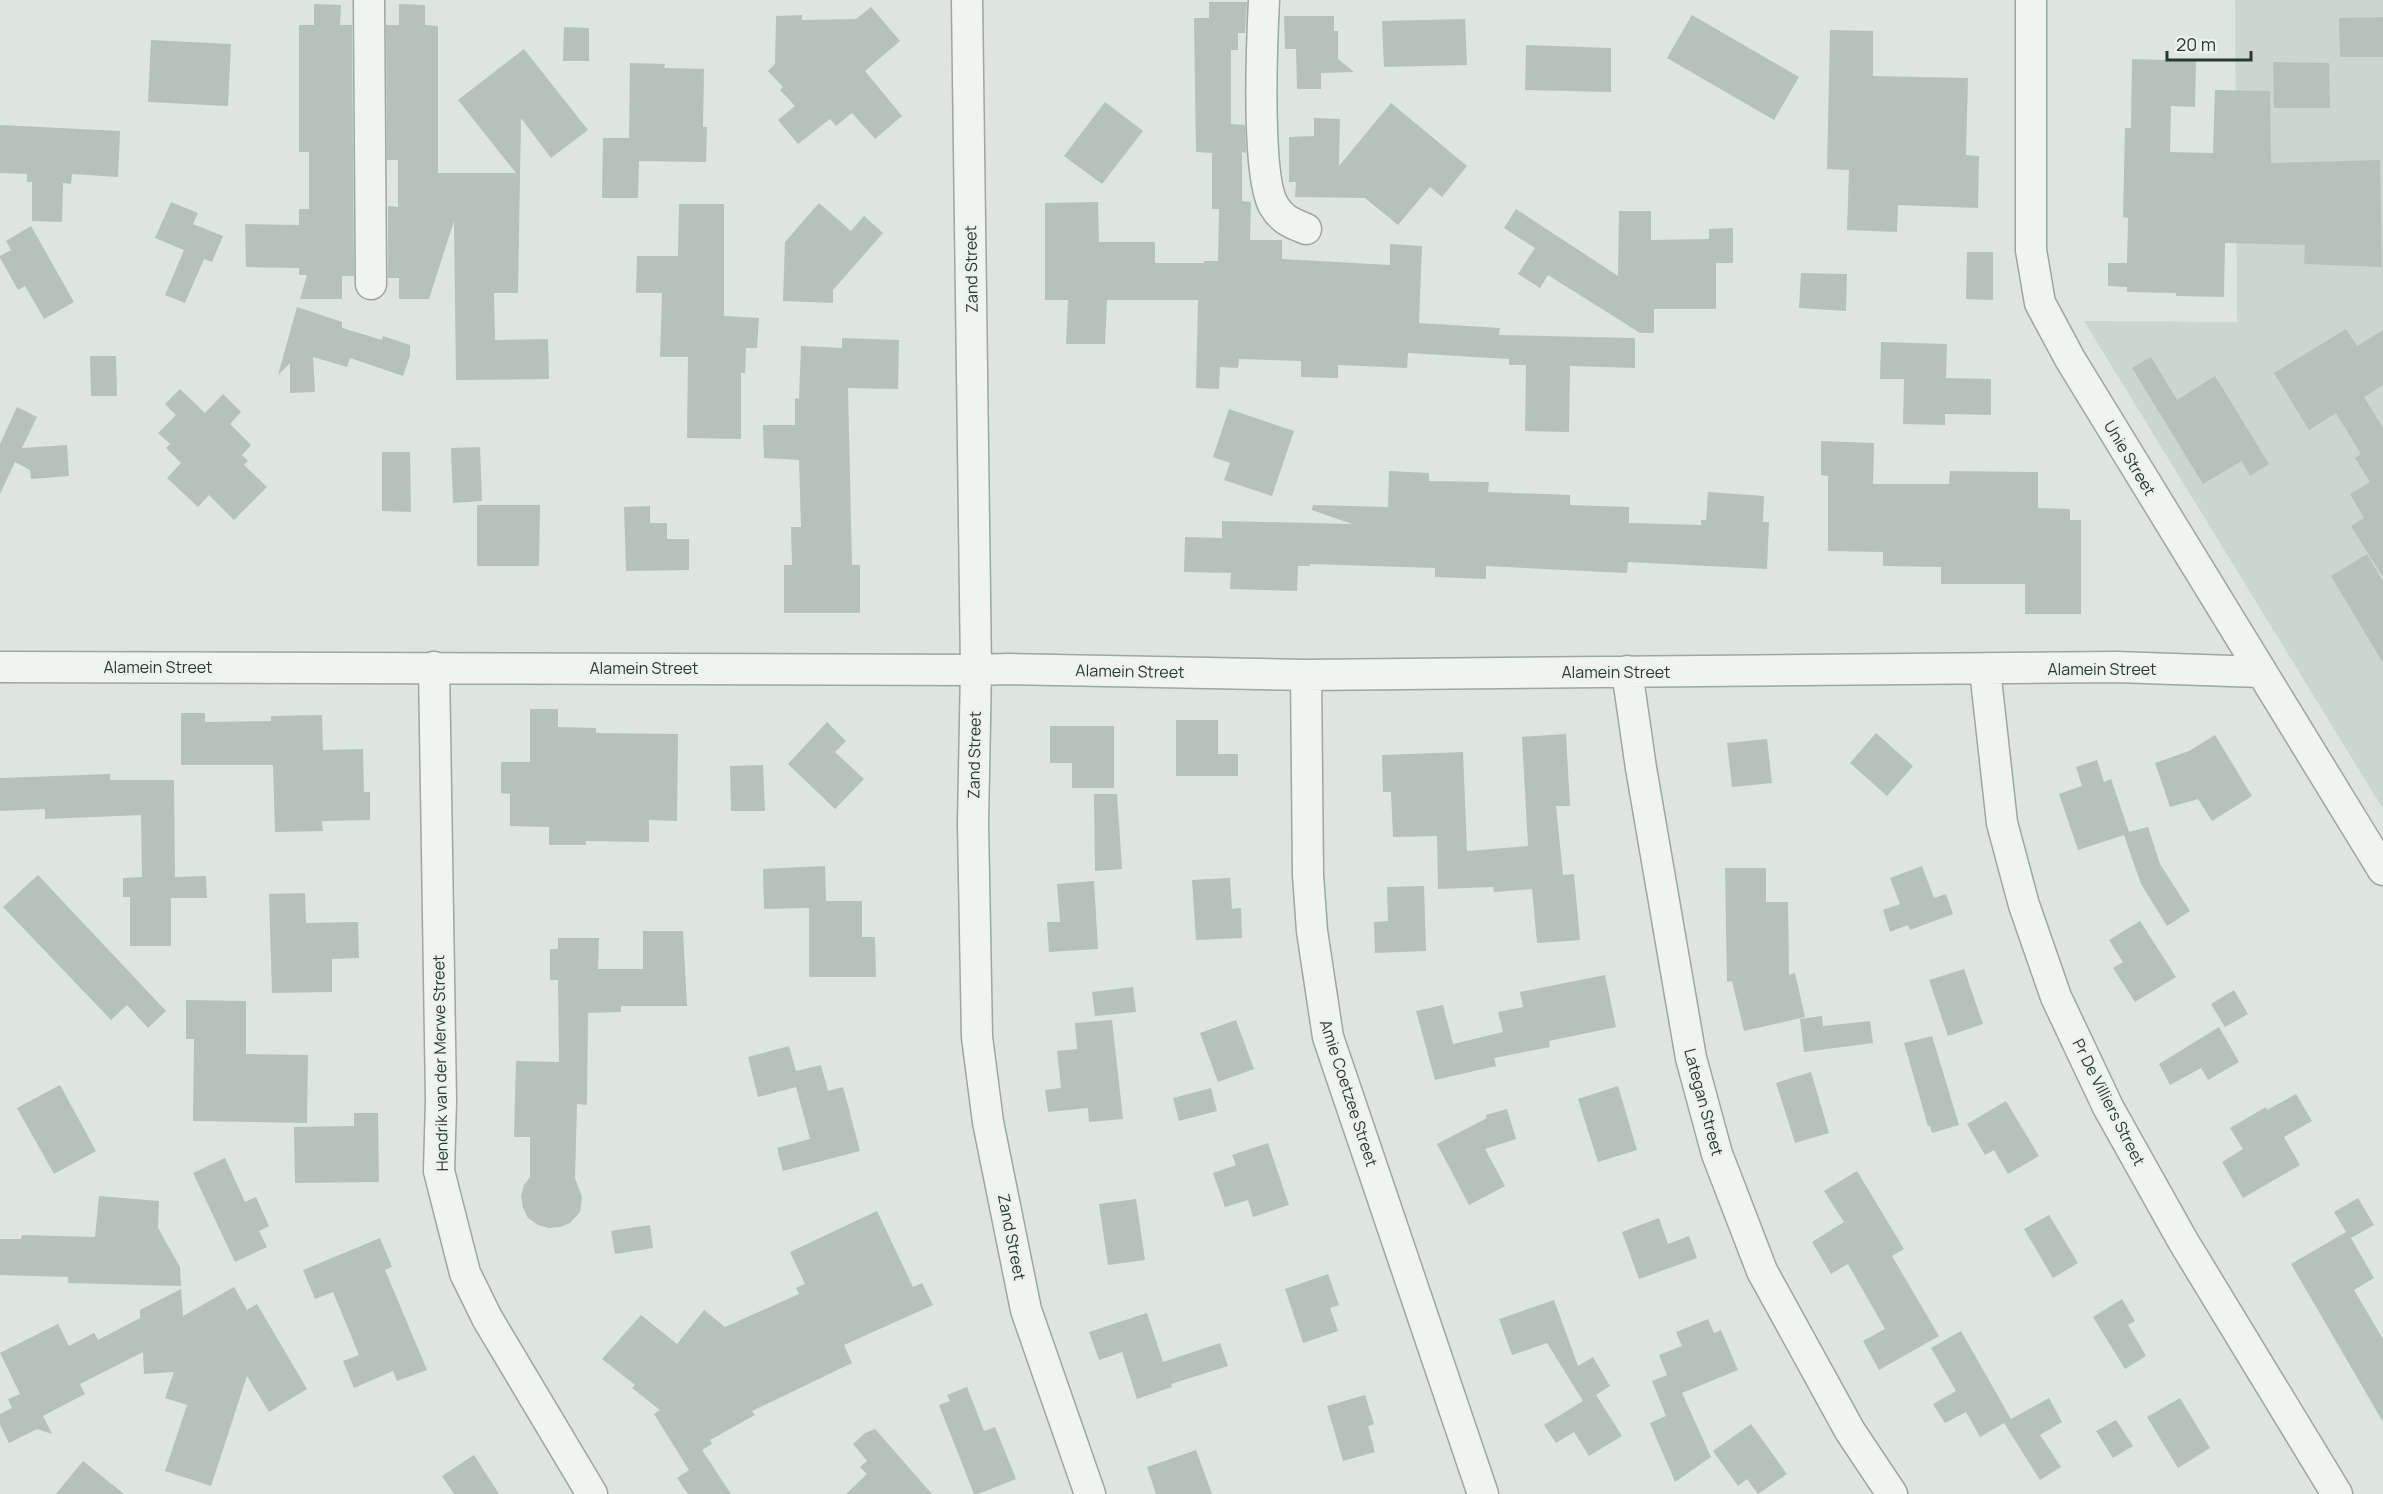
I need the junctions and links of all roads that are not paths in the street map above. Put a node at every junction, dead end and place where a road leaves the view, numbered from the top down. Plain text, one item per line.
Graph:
1 (369, 0) edge
2 (967, 0) edge
3 (1264, 0) edge
4 (2031, 0) edge
5 (1306, 229) dead end
6 (371, 284) dead end
7 (0, 667) edge
8 (434, 667) junction
9 (976, 670) junction
10 (1985, 670) junction
11 (1627, 671) junction
12 (2260, 672) junction
13 (1306, 675) junction
14 (2383, 870) edge
15 (592, 1494) edge
16 (1090, 1494) edge
17 (1483, 1494) edge
18 (1892, 1494) edge
19 (2337, 1494) edge

1 - 6 street
2 - 9 street, Zand Street
3 - 5 street
4 - 12 street, Unie Street
7 - 8 street, Alamein Street
8 - 9 street, Alamein Street
8 - 15 street, Hendrik van der Merwe Street
9 - 13 street, Alamein Street
9 - 16 street, Zand Street
10 - 11 street, Alamein Street
10 - 12 street, Alamein Street
10 - 19 street, Pr De Villiers Street
11 - 13 street, Alamein Street
11 - 18 street, Lategan Street
12 - 14 street, Unie Street
13 - 17 street, Amie Coetzee Street

